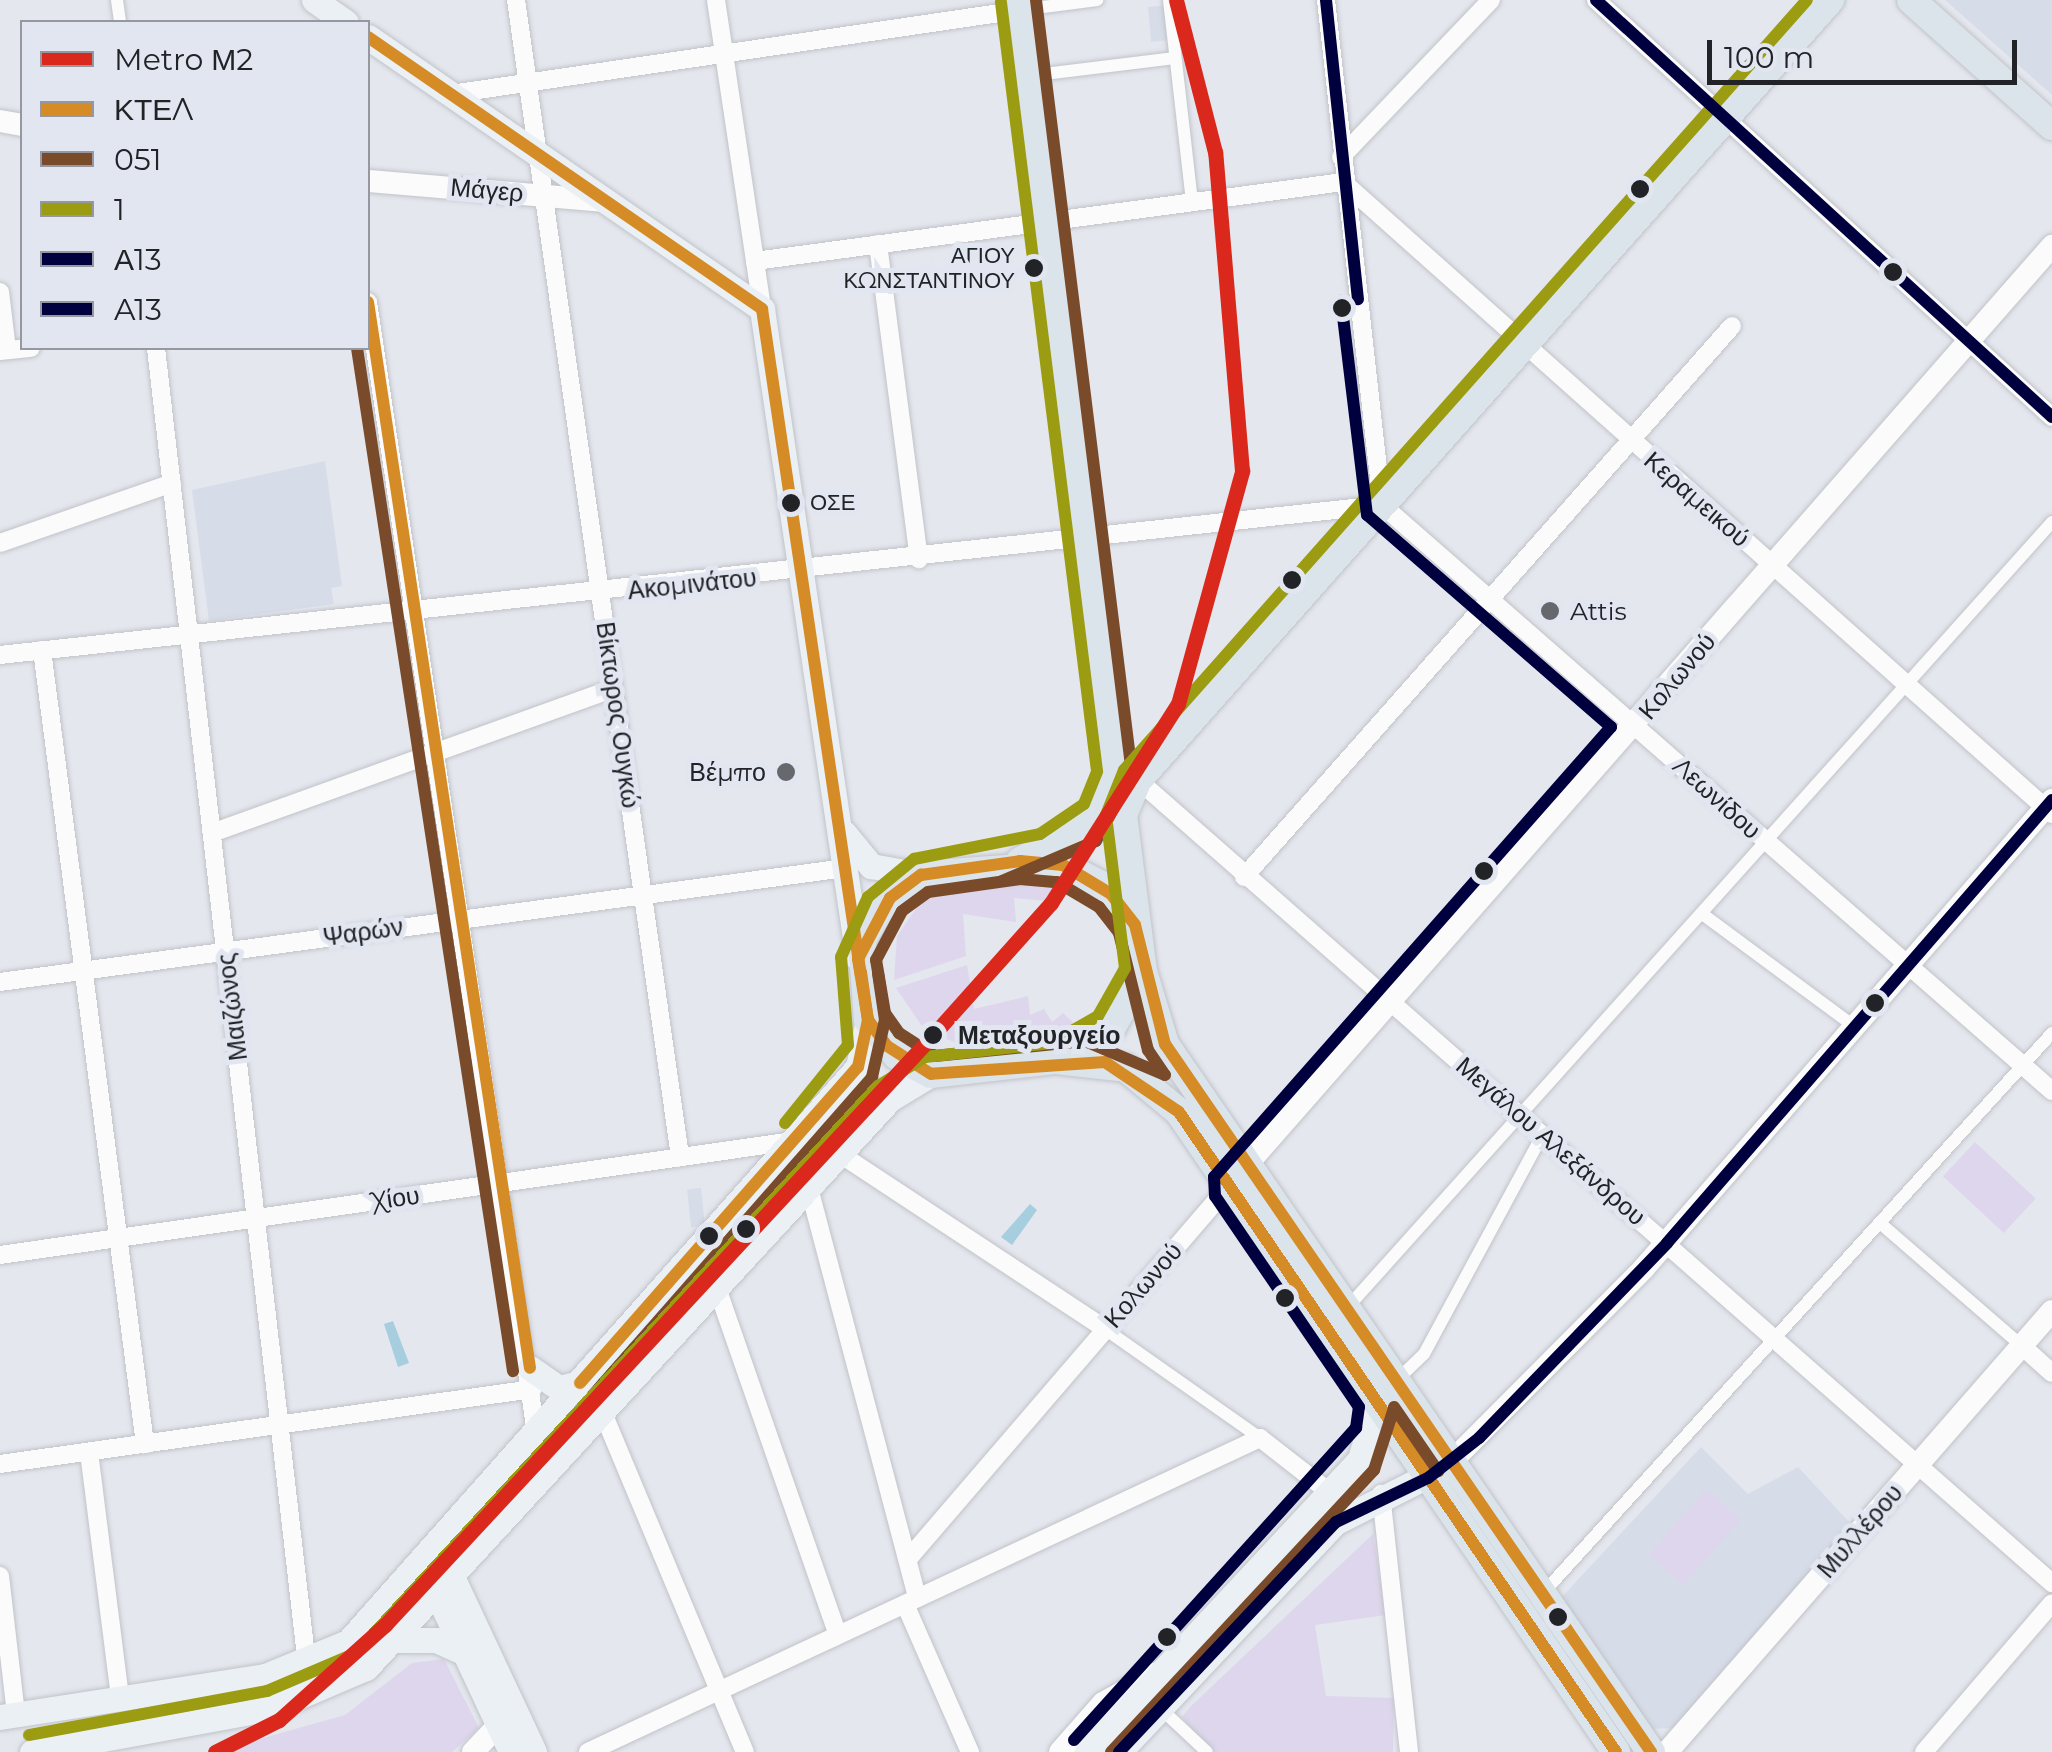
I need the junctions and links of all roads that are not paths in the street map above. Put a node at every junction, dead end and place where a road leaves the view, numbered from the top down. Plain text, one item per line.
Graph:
1 (516, 0) edge
2 (716, 0) edge
3 (1097, 0) edge
4 (1168, 0) edge
5 (1326, 0) edge
6 (1490, 0) edge
7 (1596, 0) edge
8 (1830, 0) edge
9 (1911, 0) edge
10 (1019, 5) edge
11 (319, 7) edge
12 (342, 20) edge
13 (370, 38) edge
14 (724, 53) junction
15 (1175, 58) junction
16 (1028, 76) junction
17 (528, 81) junction
18 (451, 94) junction
19 (1725, 118) junction
20 (2052, 126) edge
21 (538, 154) junction
22 (1341, 157) junction
23 (370, 180) edge
24 (1343, 182) junction
25 (544, 196) junction
26 (606, 201) junction
27 (1192, 202) junction
28 (1046, 222) junction
29 (878, 244) junction
30 (2052, 246) edge
31 (755, 260) junction
32 (0, 292) edge
33 (762, 309) junction
34 (370, 318) edge
35 (1732, 326) dead end
36 (1968, 343) junction
37 (1525, 344) junction
38 (156, 350) edge
39 (4, 351) edge
40 (2052, 417) edge
41 (1628, 440) junction
42 (172, 483) junction
43 (1382, 505) junction
44 (2052, 522) edge
45 (1086, 540) junction
46 (0, 543) edge
47 (919, 558) junction
48 (1772, 564) junction
49 (801, 572) junction
50 (601, 594) junction
51 (1490, 598) junction
52 (415, 614) junction
53 (188, 634) junction
54 (42, 650) junction
55 (0, 655) edge
56 (1909, 686) junction
57 (614, 688) junction
58 (1636, 724) junction
59 (436, 750) junction
60 (1138, 780) junction
61 (2050, 807) edge
62 (839, 825) junction
63 (212, 833) junction
64 (1769, 845) junction
65 (1020, 861) junction
66 (845, 868) junction
67 (921, 875) junction
68 (1244, 877) junction
69 (643, 894) junction
70 (1706, 916) junction
71 (462, 918) junction
72 (1135, 925) junction
73 (225, 952) junction
74 (858, 958) junction
75 (1908, 966) junction
76 (84, 971) junction
77 (1142, 971) junction
78 (0, 982) edge
79 (1392, 1002) junction
80 (868, 1020) junction
81 (1855, 1027) junction
82 (2052, 1032) edge
83 (1056, 1060) junction
84 (2023, 1064) junction
85 (931, 1074) junction
86 (2052, 1091) edge
87 (1525, 1118) junction
88 (1543, 1134) junction
89 (792, 1141) junction
90 (840, 1154) junction
91 (680, 1157) junction
92 (1248, 1164) junction
93 (502, 1183) junction
94 (1228, 1186) junction
95 (809, 1188) junction
96 (256, 1218) junction
97 (1880, 1223) junction
98 (118, 1238) junction
99 (1667, 1243) junction
100 (0, 1255) edge
101 (718, 1288) junction
102 (1347, 1308) junction
103 (2052, 1311) edge
104 (1105, 1329) junction
105 (1777, 1338) junction
106 (2022, 1346) junction
107 (2052, 1373) edge
108 (531, 1379) junction
109 (1397, 1380) junction
110 (580, 1383) junction
111 (1378, 1403) junction
112 (604, 1414) junction
113 (280, 1425) junction
114 (536, 1434) junction
115 (1260, 1438) junction
116 (145, 1444) junction
117 (89, 1452) junction
118 (1452, 1461) junction
119 (0, 1464) edge
120 (1918, 1464) junction
121 (1428, 1478) junction
122 (1329, 1492) junction
123 (1381, 1494) junction
124 (430, 1554) junction
125 (908, 1559) junction
126 (0, 1576) edge
127 (2052, 1583) edge
128 (445, 1587) junction
129 (1542, 1593) junction
130 (911, 1601) junction
131 (2052, 1602) edge
132 (838, 1635) junction
133 (396, 1640) junction
134 (464, 1652) junction
135 (307, 1666) junction
136 (1166, 1667) junction
137 (720, 1690) junction
138 (120, 1699) junction
139 (1160, 1708) junction
140 (8, 1716) edge
141 (513, 1737) edge
142 (32, 1752) edge
143 (472, 1752) edge
144 (588, 1752) edge
145 (745, 1752) edge
146 (970, 1752) edge
147 (1060, 1752) edge
148 (1087, 1752) edge
149 (1119, 1752) edge
150 (1127, 1752) edge
151 (1207, 1752) edge
152 (1409, 1752) edge
153 (1616, 1752) edge
154 (1651, 1752) edge
155 (1668, 1752) edge
156 (1924, 1752) edge

1 - 17 street, Βίκτωρος Ουγκώ
2 - 14 street
3 - 10 street
4 - 15 street
5 - 22 street
6 - 22 street
7 - 19 street
8 - 19 main road
9 - 20 main road
10 - 14 street
10 - 16 main road
11 - 12 main road
13 - 18 main road
14 - 17 street
14 - 31 street
15 - 16 street
15 - 27 street
16 - 28 main road
17 - 18 street
17 - 21 street, Βίκτωρος Ουγκώ
18 - 21 main road
19 - 36 street
19 - 37 main road
21 - 25 street, Βίκτωρος Ουγκώ
21 - 26 main road
22 - 24 street
23 - 25 street, Μάγερ
24 - 27 street
24 - 37 street, Κεραμεικού
24 - 43 street
25 - 26 street, Μάγερ
25 - 50 street, Βίκτωρος Ουγκώ
26 - 33 main road
27 - 28 street
28 - 29 street
28 - 45 main road
29 - 31 street
29 - 47 street
30 - 36 street, Κολωνού
31 - 33 street
32 - 39 street
33 - 49 main road
34 - 52 street
35 - 41 street
36 - 40 street
36 - 48 street, Κολωνού
37 - 41 street, Κεραμεικού
37 - 43 main road
38 - 42 street, Μαιζώνος
41 - 48 street, Κεραμεικού
41 - 51 street
42 - 46 street
42 - 53 street, Μαιζώνος
43 - 45 street, Ακομινάτου
43 - 51 street, Λεωνίδου
43 - 60 main road
44 - 56 street
45 - 47 street, Ακομινάτου
45 - 65 main road
47 - 49 street, Ακομινάτου
48 - 56 street, Κεραμεικού
48 - 58 street, Κολωνού
49 - 50 street, Ακομινάτου
49 - 62 main road
50 - 52 street, Ακομινάτου
50 - 57 street, Βίκτωρος Ουγκώ
51 - 58 street, Λεωνίδου
51 - 68 street
52 - 53 street, Ακομινάτου
52 - 59 street
53 - 54 street, Ακομινάτου
53 - 63 street, Μαιζώνος
54 - 55 street, Ακομινάτου
54 - 76 street
56 - 61 street, Κεραμεικού
56 - 64 street
57 - 59 street
57 - 69 street, Βίκτωρος Ουγκώ
58 - 64 street, Λεωνίδου
58 - 79 street, Κολωνού
59 - 63 street
59 - 71 street
60 - 68 street, Μεγάλου Αλεξάνδρου
60 - 72 main road
61 - 75 street
62 - 66 main road
62 - 67 main road
63 - 73 street, Μαιζώνος
64 - 70 street
64 - 75 street, Λεωνίδου
65 - 67 main road
65 - 72 main road
66 - 69 street, Ψαρών
66 - 74 main road
67 - 74 main road
68 - 79 street, Μεγάλου Αλεξάνδρου
69 - 71 street, Ψαρών
69 - 91 street, Βίκτωρος Ουγκώ
70 - 81 street
70 - 87 street
71 - 73 street, Ψαρών
71 - 93 street
72 - 77 main road
73 - 76 street, Ψαρών
73 - 96 street, Μαιζώνος
74 - 80 main road
75 - 81 street
75 - 84 street, Λεωνίδου
76 - 78 street, Ψαρών
76 - 98 street
77 - 83 main road
77 - 92 main road
79 - 87 street, Μεγάλου Αλεξάνδρου
79 - 92 street, Κολωνού
80 - 85 main road
80 - 89 main road
81 - 99 street
82 - 84 street
83 - 85 main road
83 - 94 main road
84 - 86 street, Λεωνίδου
84 - 97 street
85 - 90 main road
87 - 88 street, Μεγάλου Αλεξάνδρου
87 - 102 street
88 - 99 street, Μεγάλου Αλεξάνδρου
88 - 109 street
89 - 91 street, Χίου
89 - 110 main road
90 - 95 main road
90 - 104 street
91 - 93 street, Χίου
92 - 94 street, Κολωνού
92 - 102 main road
93 - 96 street, Χίου
93 - 108 street
94 - 104 street, Κολωνού
94 - 111 main road
95 - 101 main road
95 - 125 street
96 - 98 street, Χίου
96 - 113 street, Μαιζώνος
97 - 105 street
97 - 106 street
98 - 100 street, Χίου
98 - 116 street
99 - 105 street, Μεγάλου Αλεξάνδρου
99 - 118 street
101 - 112 main road
101 - 132 street
102 - 109 main road
103 - 106 street, Μυλλέρου
104 - 115 street
104 - 125 street, Κολωνού
105 - 120 street, Μεγάλου Αλεξάνδρου
105 - 129 street
106 - 107 street
106 - 120 street, Μυλλέρου
108 - 110 main road
108 - 113 street
108 - 114 street
109 - 118 main road
110 - 114 main road
111 - 121 main road
111 - 122 main road
112 - 128 main road
112 - 137 street
113 - 116 street
113 - 135 street, Μαιζώνος
114 - 124 main road
115 - 122 street
115 - 130 street
116 - 117 street
117 - 119 street
117 - 138 street
118 - 121 main road
118 - 129 main road
120 - 127 street, Μεγάλου Αλεξάνδρου
120 - 155 street, Μυλλέρου
121 - 123 main road
121 - 153 main road
122 - 136 main road
123 - 139 main road
123 - 152 street
124 - 128 main road
124 - 135 main road
125 - 130 street
126 - 140 street
128 - 133 main road
128 - 134 main road
128 - 141 main road
129 - 154 main road
130 - 132 street
130 - 146 street
131 - 156 street
132 - 137 street
133 - 134 main road
133 - 142 main road
134 - 141 main road
135 - 138 main road
136 - 147 street
136 - 148 main road
137 - 144 street
137 - 145 street
138 - 140 main road
139 - 149 main road
139 - 150 street
139 - 151 street
141 - 143 street

